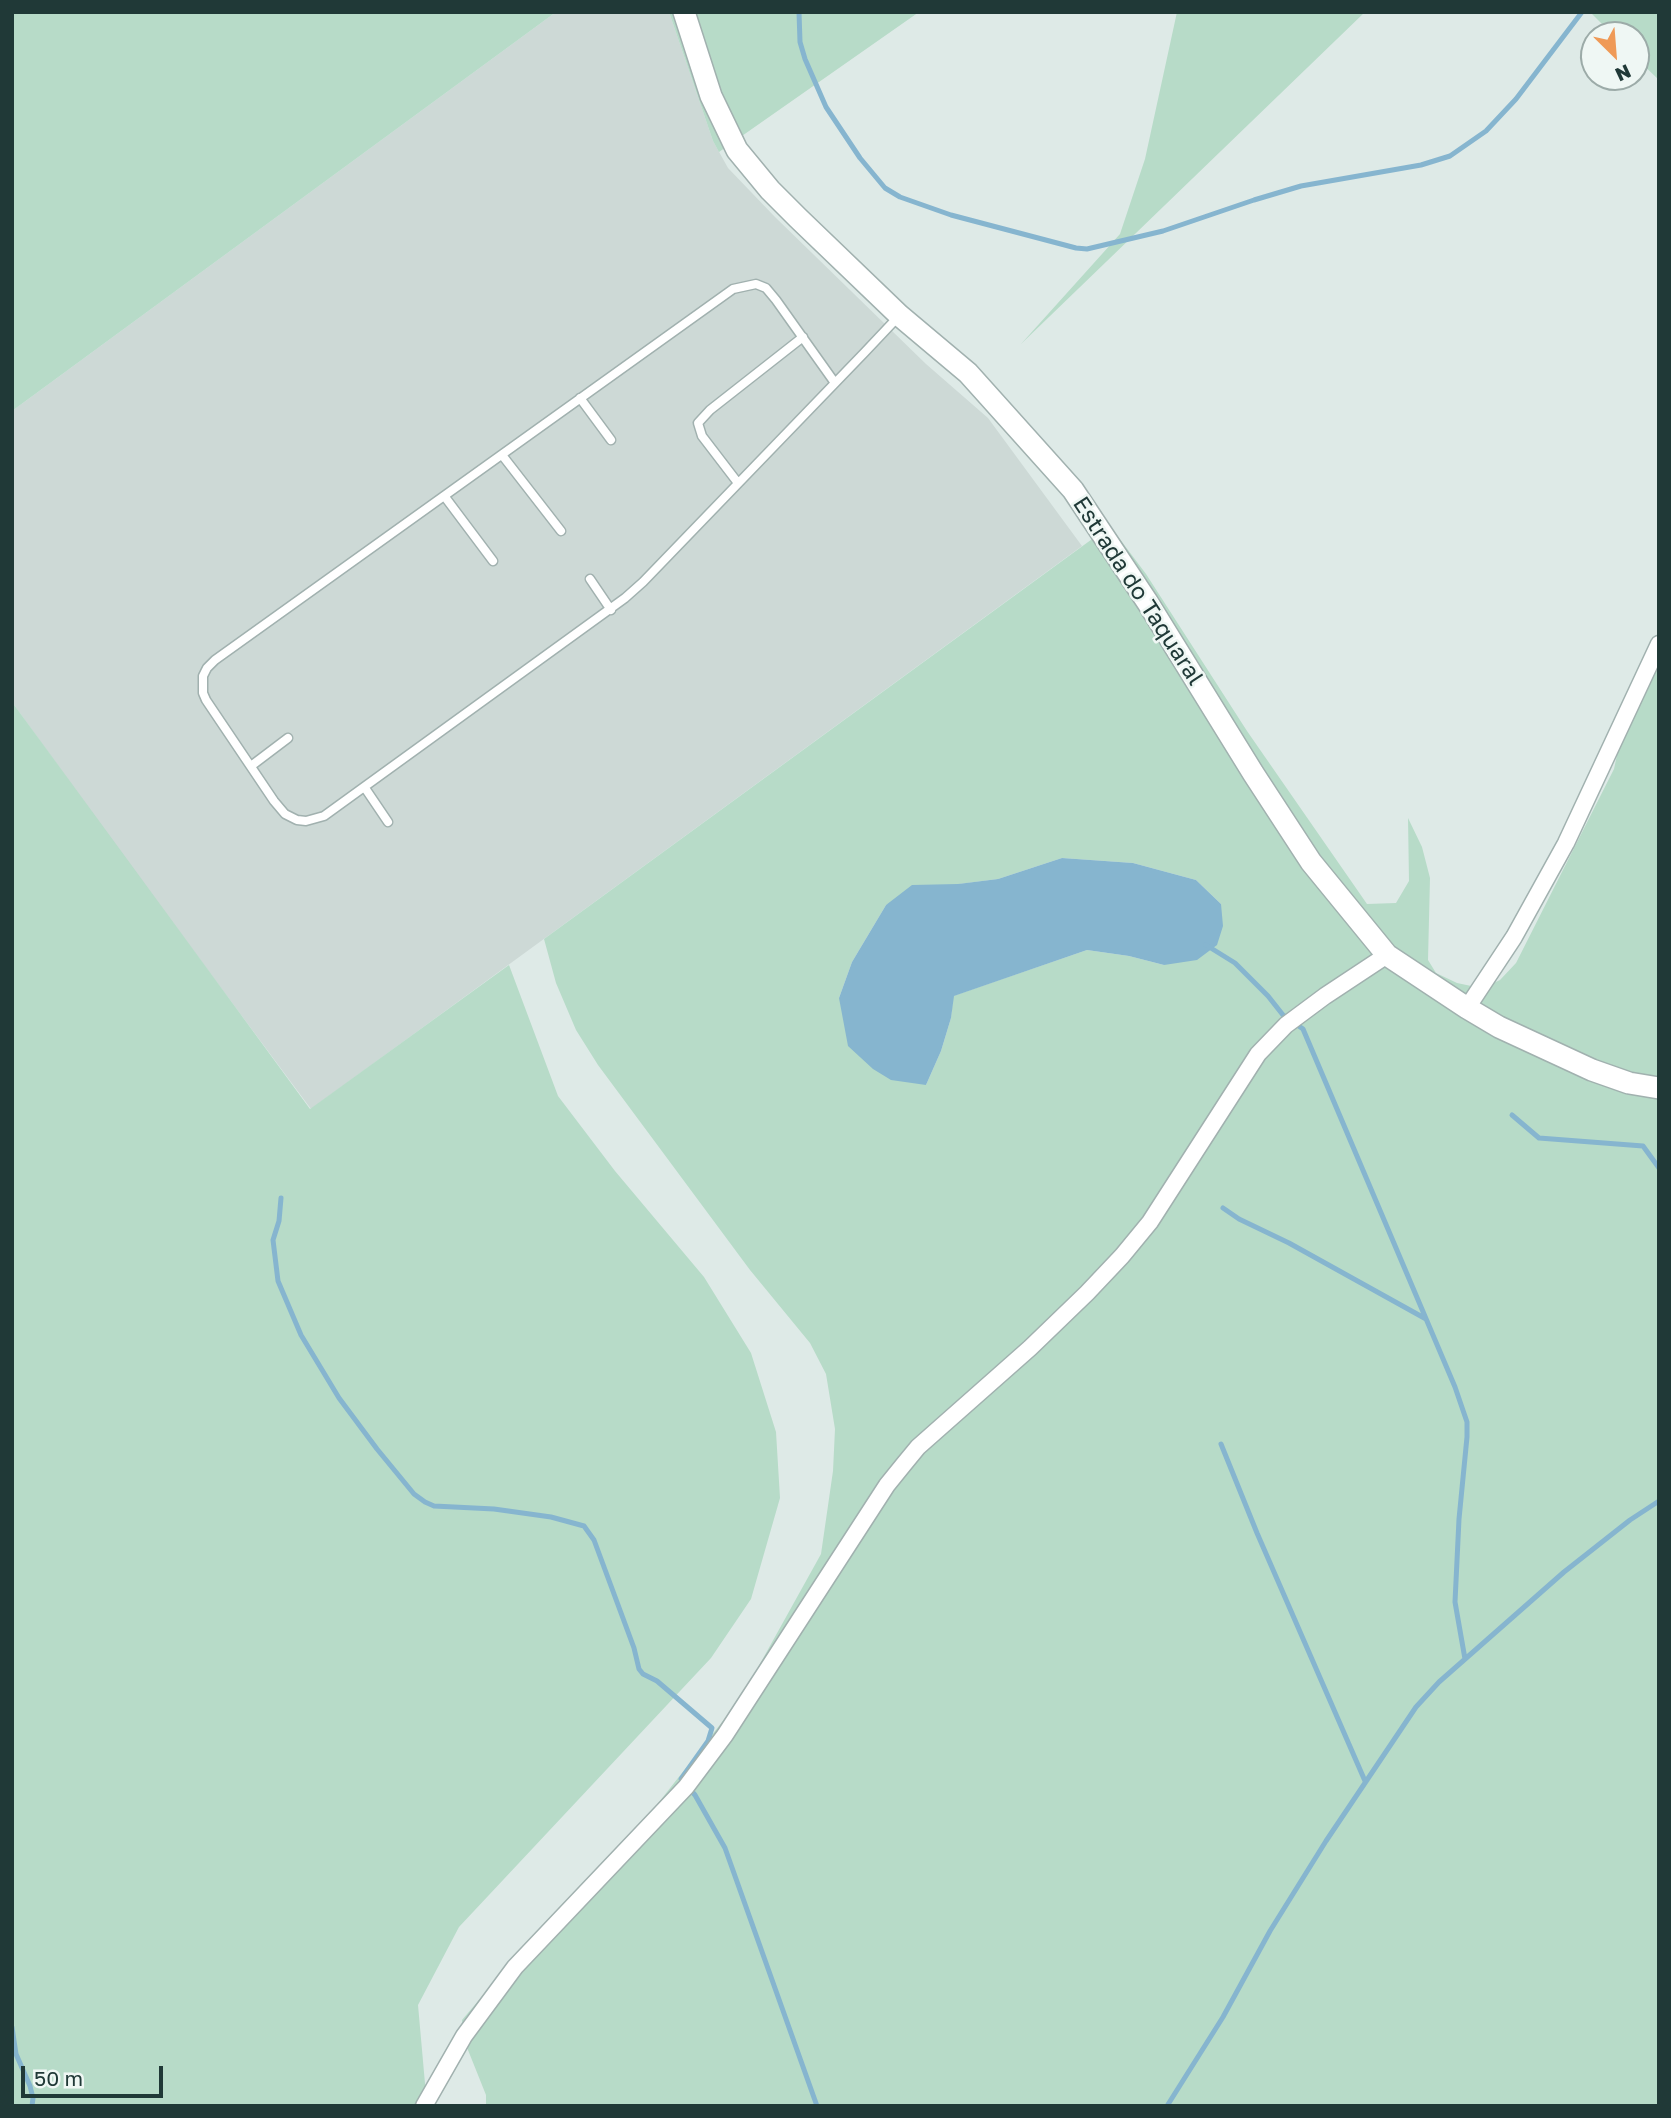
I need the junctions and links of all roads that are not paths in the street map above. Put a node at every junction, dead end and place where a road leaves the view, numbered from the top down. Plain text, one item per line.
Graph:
1 (684, 12) edge
2 (900, 315) junction
3 (803, 337) junction
4 (835, 383) junction
5 (580, 398) junction
6 (611, 440) dead end
7 (502, 455) junction
8 (738, 483) junction
9 (445, 496) junction
10 (561, 531) dead end
11 (493, 561) dead end
12 (590, 579) dead end
13 (611, 610) junction
14 (1659, 644) edge
15 (288, 738) dead end
16 (250, 766) junction
17 (365, 788) junction
18 (388, 822) dead end
19 (1387, 955) junction
20 (1467, 1008) junction
21 (1659, 1088) edge
22 (424, 2106) edge

1 - 2 street, Estrada do Taquaral
2 - 4 lane
2 - 19 street, Estrada do Taquaral
3 - 4 lane
3 - 5 lane
3 - 8 lane
4 - 8 lane
5 - 6 lane
5 - 7 lane
7 - 9 lane
7 - 10 lane
8 - 13 lane
9 - 11 lane
9 - 16 lane
12 - 13 lane
13 - 17 lane
14 - 20 street
15 - 16 lane
16 - 17 lane
17 - 18 lane
19 - 20 street, Estrada do Taquaral
19 - 22 street
20 - 21 street, Estrada do Taquaral

